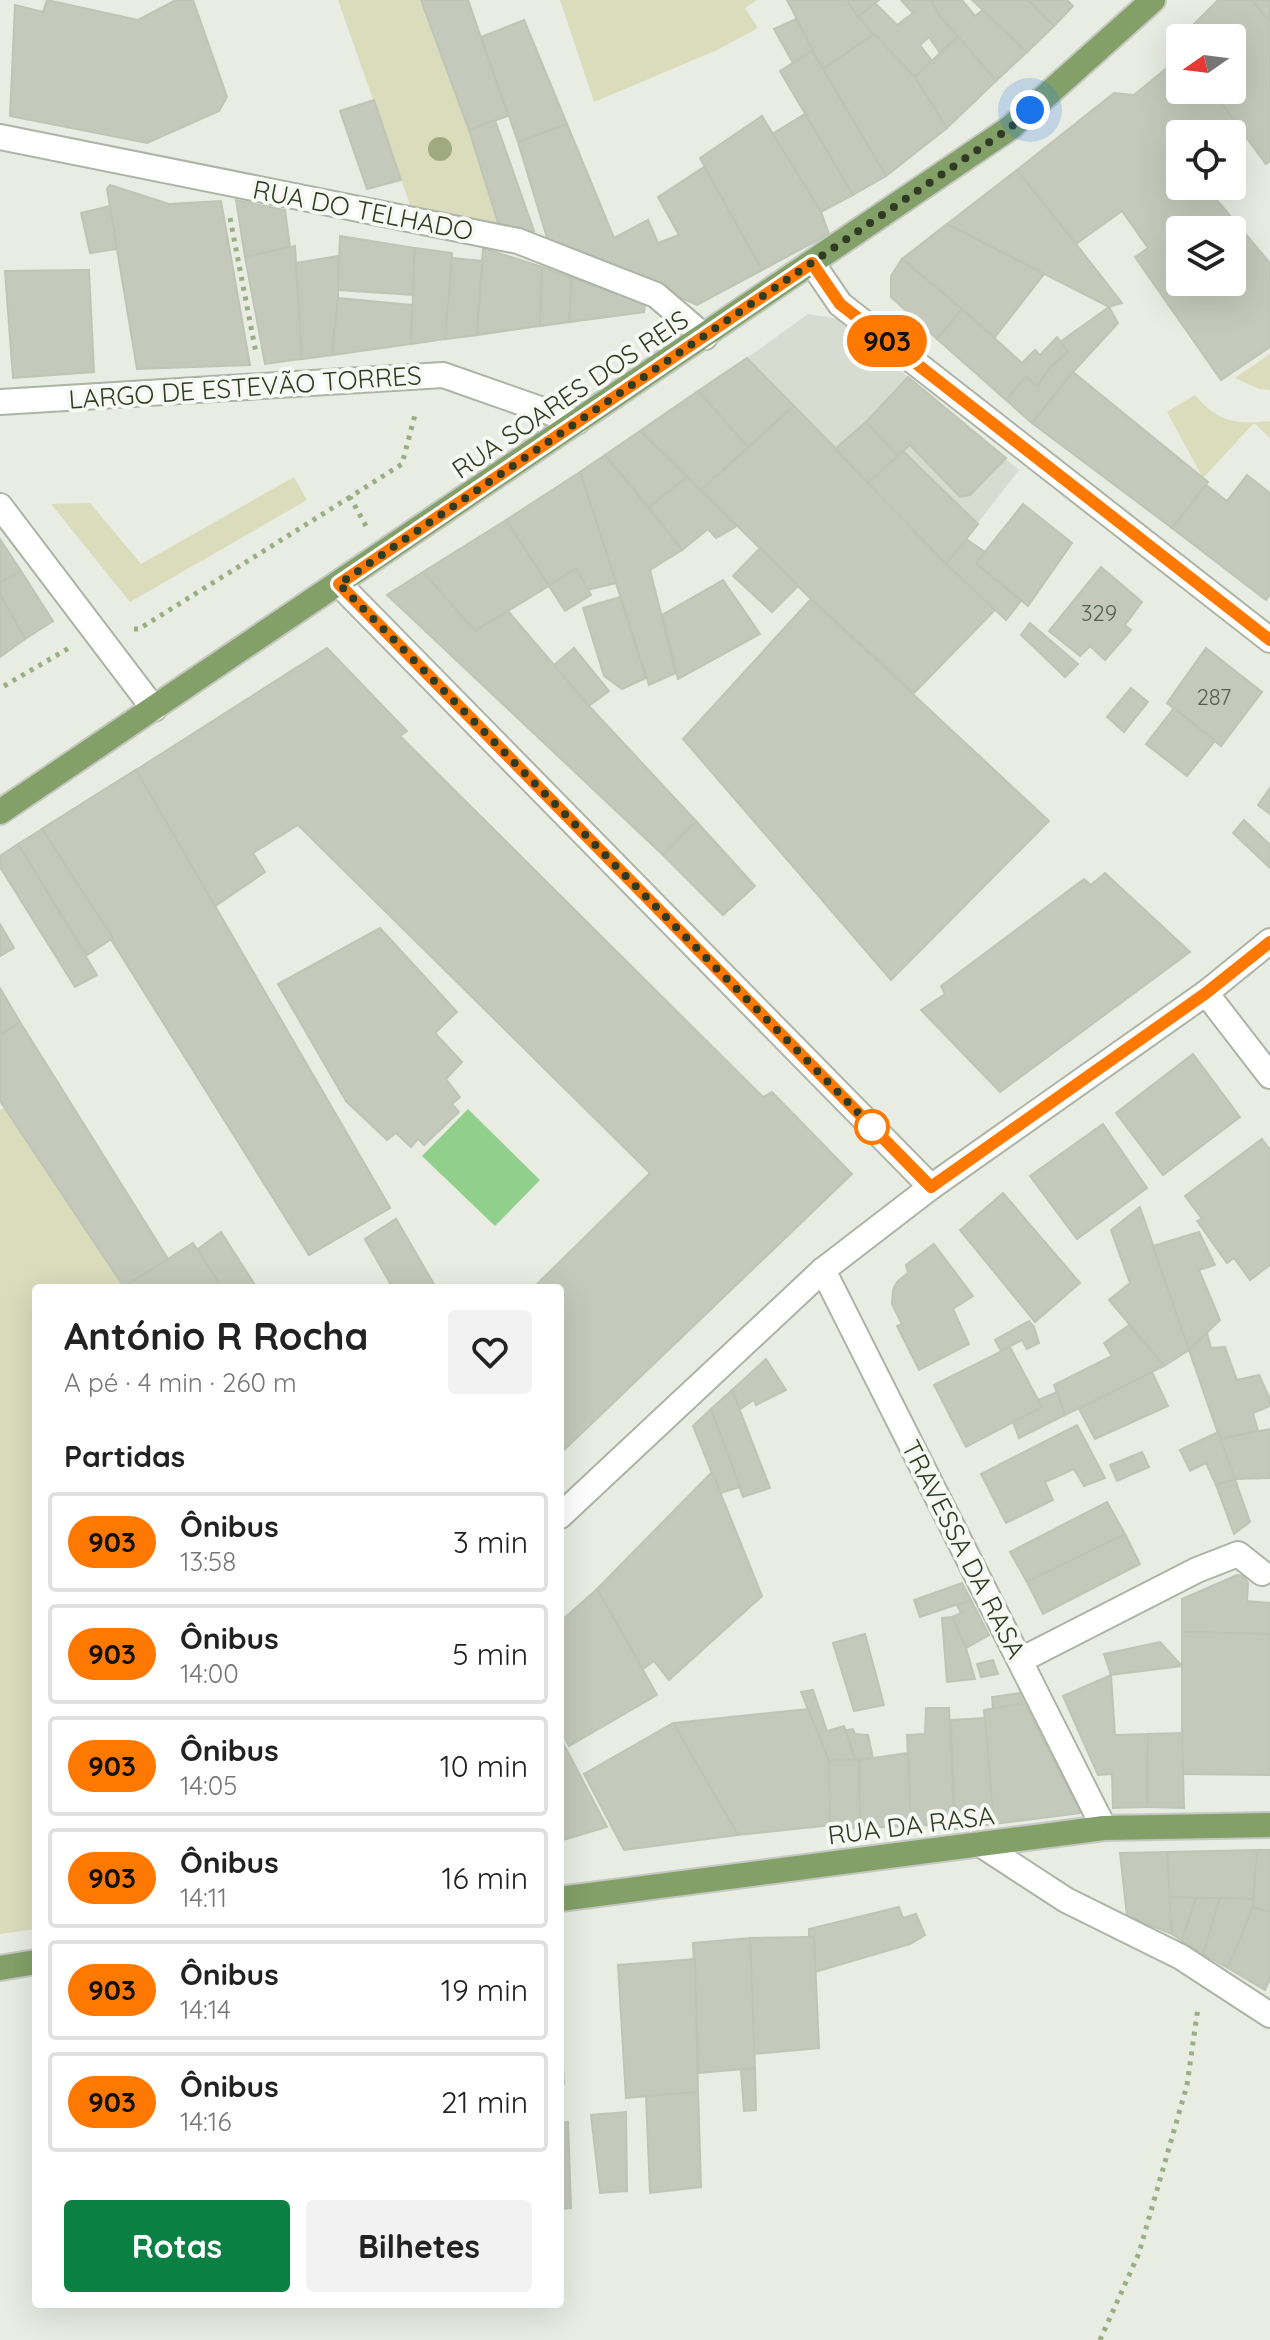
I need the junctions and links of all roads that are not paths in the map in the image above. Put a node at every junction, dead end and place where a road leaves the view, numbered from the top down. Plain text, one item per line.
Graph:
1 (1153, 0) edge
2 (0, 137) edge
3 (812, 263) junction
4 (705, 337) junction
5 (0, 402) edge
6 (577, 422) junction
7 (0, 506) edge
8 (339, 584) junction
9 (1270, 640) edge
10 (154, 709) junction
11 (0, 812) edge
12 (1270, 941) edge
13 (1206, 993) junction
14 (1270, 1076) edge
15 (931, 1187) junction
16 (823, 1270) junction
17 (564, 1512) edge
18 (1262, 1573) dead end
19 (1021, 1660) junction
20 (1270, 1825) edge
21 (1104, 1828) junction
22 (980, 1844) junction
23 (564, 1898) edge
24 (32, 1963) edge
25 (0, 1968) edge
26 (1270, 2015) edge

1 - 3 main road, RUA SOARES DOS REIS
2 - 4 street, RUA DO TELHADO
3 - 4 main road, RUA SOARES DOS REIS
3 - 9 street
4 - 6 main road, RUA SOARES DOS REIS
5 - 6 street, LARGO DE ESTEVÃO TORRES
6 - 8 main road, RUA SOARES DOS REIS
7 - 10 street
8 - 10 main road, RUA SOARES DOS REIS
8 - 15 street
10 - 11 main road, RUA SOARES DOS REIS
12 - 13 street
13 - 14 street
13 - 15 street
15 - 16 street
16 - 17 street
16 - 19 street, TRAVESSA DA RASA
18 - 19 street
19 - 21 street, TRAVESSA DA RASA
20 - 21 main road, RUA DA RASA
21 - 22 main road, RUA DA RASA
22 - 23 main road, RUA DA RASA
22 - 26 street
24 - 25 main road

